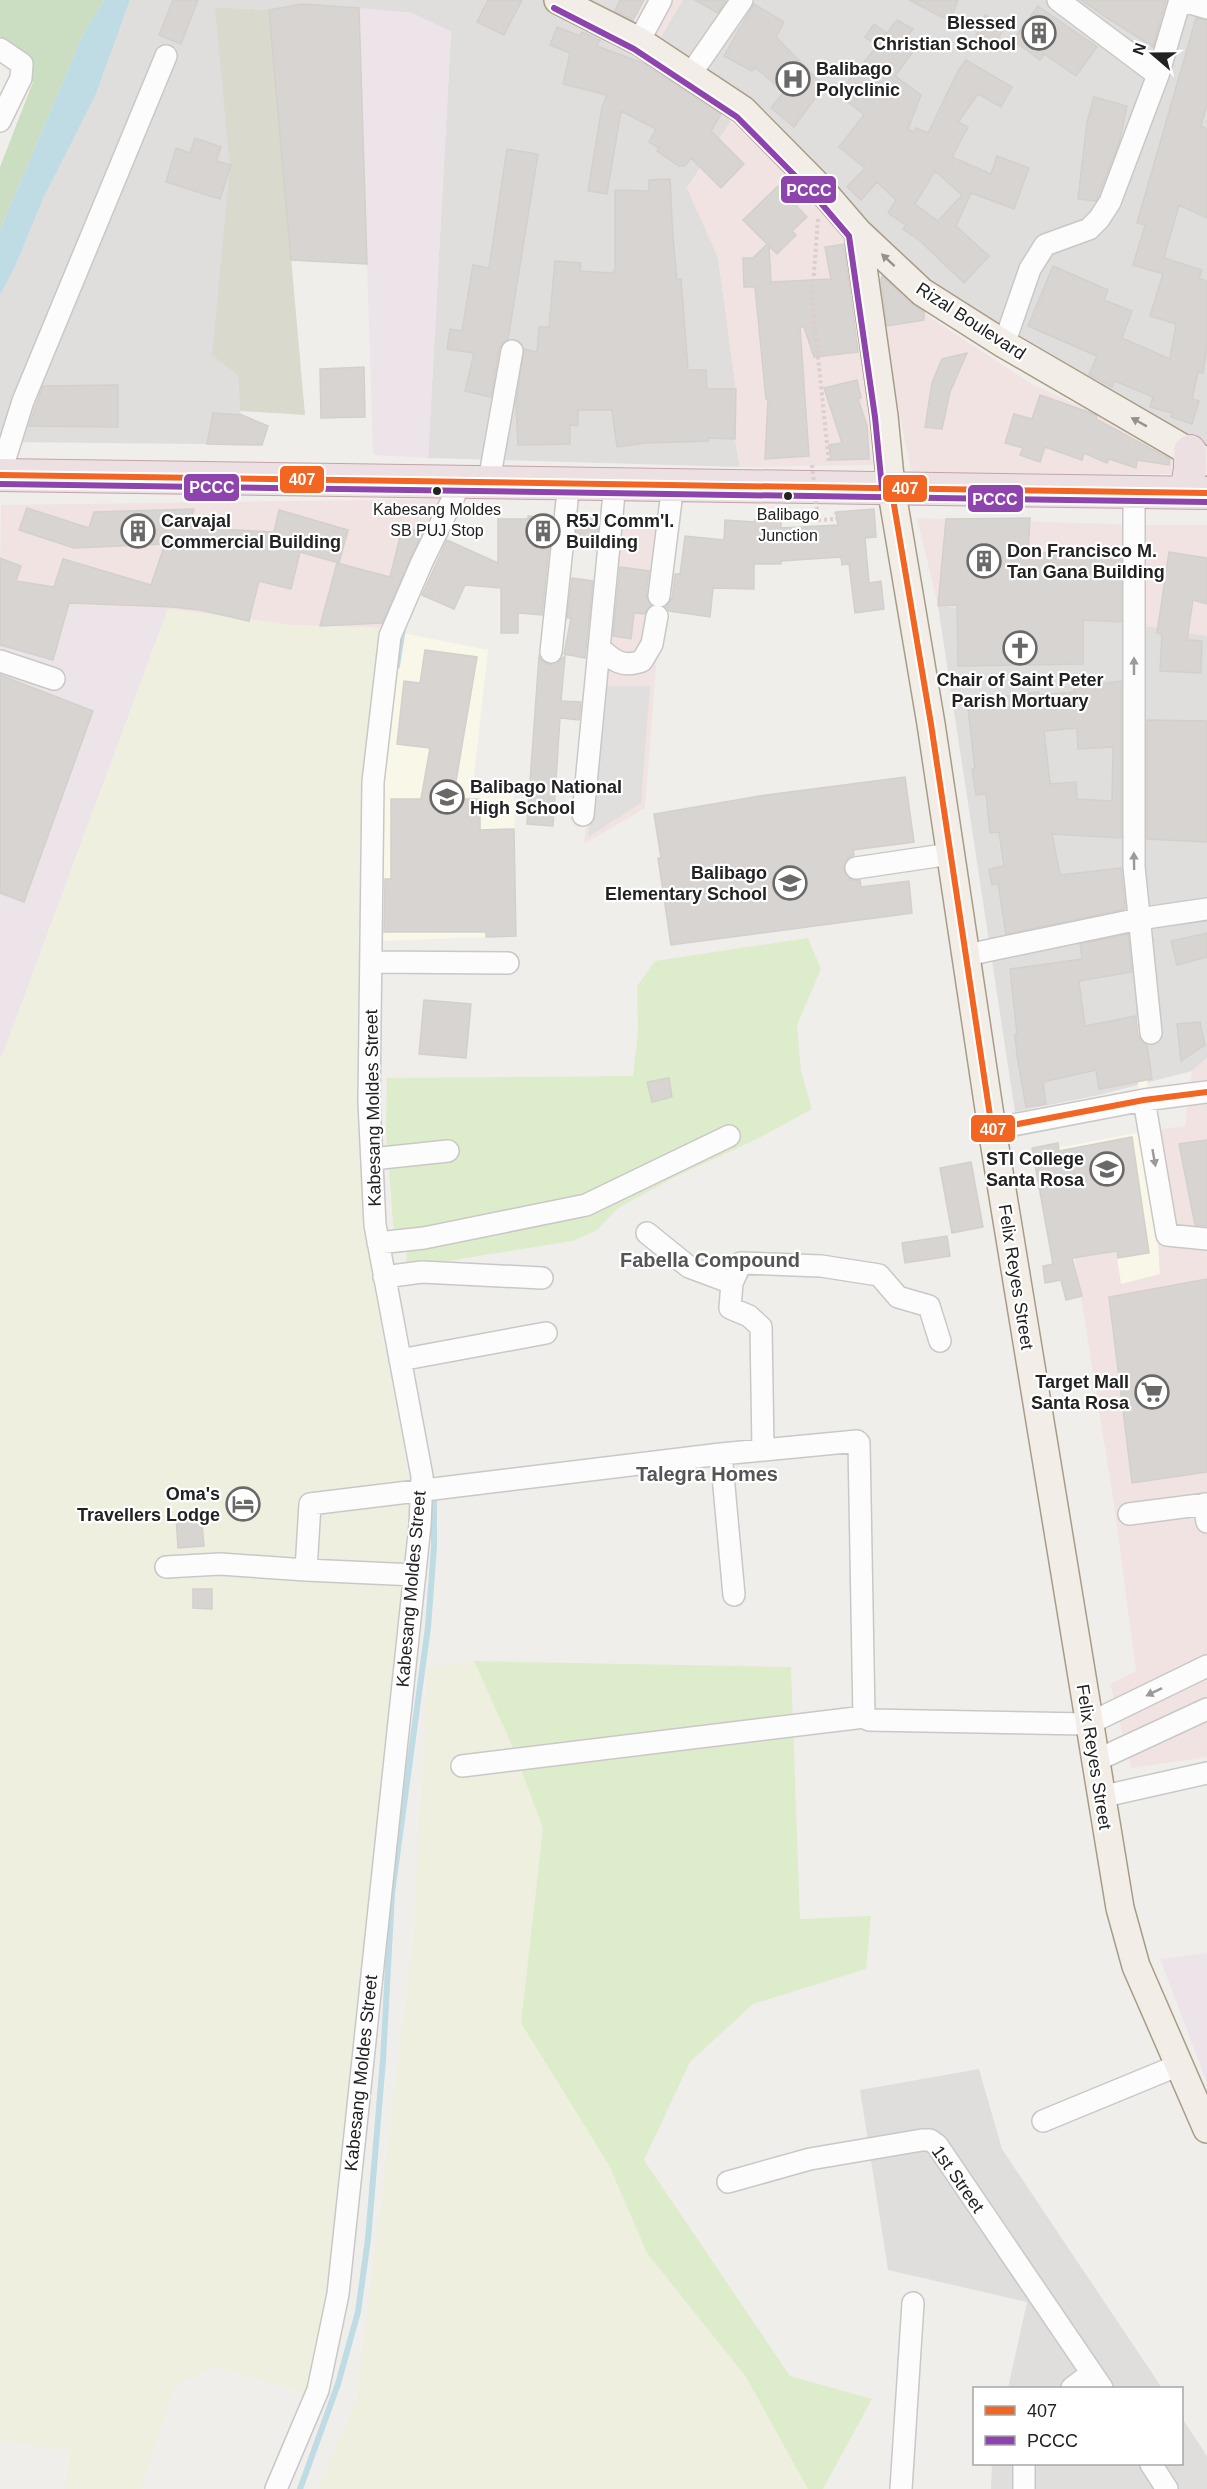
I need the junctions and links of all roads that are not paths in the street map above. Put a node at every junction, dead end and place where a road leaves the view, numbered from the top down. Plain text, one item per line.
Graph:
1 (558, 0) edge
2 (662, 0) edge
3 (742, 0) edge
4 (1058, 0) edge
5 (1180, 0) edge
6 (1207, 8) edge
7 (639, 41) junction
8 (0, 49) edge
9 (166, 56) dead end
10 (690, 75) junction
11 (1158, 75) junction
12 (0, 122) edge
13 (858, 232) junction
14 (1004, 344) junction
15 (512, 351) dead end
16 (1199, 456) edge
17 (0, 475) edge
18 (476, 481) junction
19 (569, 482) junction
20 (615, 483) junction
21 (673, 484) junction
22 (891, 487) junction
23 (1134, 492) junction
24 (1197, 492) edge
25 (599, 647) junction
26 (550, 652) dead end
27 (0, 661) edge
28 (54, 679) dead end
29 (583, 815) dead end
30 (950, 854) junction
31 (856, 868) dead end
32 (1207, 909) edge
33 (1139, 919) junction
34 (966, 955) junction
35 (371, 962) junction
36 (508, 963) dead end
37 (1151, 1033) dead end
38 (1207, 1092) edge
39 (1144, 1100) junction
40 (992, 1129) junction
41 (729, 1136) dead end
42 (448, 1151) dead end
43 (372, 1159) junction
44 (647, 1233) dead end
45 (1207, 1239) edge
46 (378, 1243) junction
47 (384, 1278) junction
48 (542, 1278) dead end
49 (732, 1282) junction
50 (546, 1334) dead end
51 (940, 1341) dead end
52 (400, 1360) junction
53 (763, 1449) junction
54 (721, 1454) junction
55 (429, 1490) junction
56 (1206, 1510) edge
57 (1129, 1514) dead end
58 (166, 1568) dead end
59 (306, 1570) junction
60 (415, 1575) junction
61 (734, 1595) dead end
62 (1207, 1666) edge
63 (1207, 1709) edge
64 (864, 1717) junction
65 (1088, 1724) junction
66 (1095, 1761) junction
67 (462, 1766) dead end
68 (1207, 1773) edge
69 (1100, 1797) junction
70 (1179, 2065) junction
71 (1043, 2121) dead end
72 (1207, 2129) edge
73 (729, 2182) dead end
74 (913, 2303) dead end
75 (1097, 2381) edge
76 (1076, 2387) edge
77 (1024, 2465) edge
78 (1151, 2465) edge
79 (276, 2489) edge
80 (901, 2489) edge
81 (1024, 2489) edge
82 (1167, 2489) edge

1 - 7 main road, Rizal Boulevard
2 - 7 street
3 - 10 street
4 - 11 street
5 - 6 street
5 - 11 street
7 - 10 main road, Rizal Boulevard
8 - 12 street
9 - 17 street
10 - 13 main road, Rizal Boulevard
11 - 14 street
14 -> 13 main road, Rizal Boulevard
13 - 22 main road, Felix Reyes Street
16 -> 14 main road, Rizal Boulevard
15 - 18 street, Kabesang Moldes Street
16 - 24 highway
17 - 18 highway
18 - 19 highway
18 - 35 street, Kabesang Moldes Street
19 - 20 highway
19 - 26 street
20 - 21 highway
20 - 25 street
21 - 22 highway
21 - 25 street
22 - 23 highway
22 - 30 main road, Felix Reyes Street
23 - 24 highway
33 -> 23 street
25 - 29 street
27 - 28 street
30 - 31 street
30 - 34 main road, Felix Reyes Street
32 - 33 street
33 - 34 street
33 - 37 street
34 - 40 main road, Felix Reyes Street
35 - 36 street
35 - 43 street, Kabesang Moldes Street
38 - 39 street
39 - 40 street
39 -> 45 street
40 - 65 main road, Felix Reyes Street
41 - 46 street
42 - 43 street
43 - 46 street, Kabesang Moldes Street
44 - 49 street
46 - 47 street, Kabesang Moldes Street
47 - 48 street
47 - 52 street, Kabesang Moldes Street
49 - 51 street
49 - 53 street
50 - 52 street
52 - 55 street, Kabesang Moldes Street
53 - 54 street
53 - 64 street
54 - 55 street
54 - 61 street
55 - 59 street
55 - 60 street, Kabesang Moldes Street
56 - 57 street
58 - 59 street
59 - 60 street
60 - 79 street, Kabesang Moldes Street
62 -> 65 street
63 - 66 street
64 - 65 street
64 - 67 street
65 - 66 main road, Felix Reyes Street
66 - 69 main road, Felix Reyes Street
68 - 69 street
69 - 70 main road, Felix Reyes Street
70 - 71 street
70 - 72 main road, Felix Reyes Street
73 - 75 street, 1st Street
74 - 80 street
75 - 76 street
77 - 81 street
78 - 82 street

